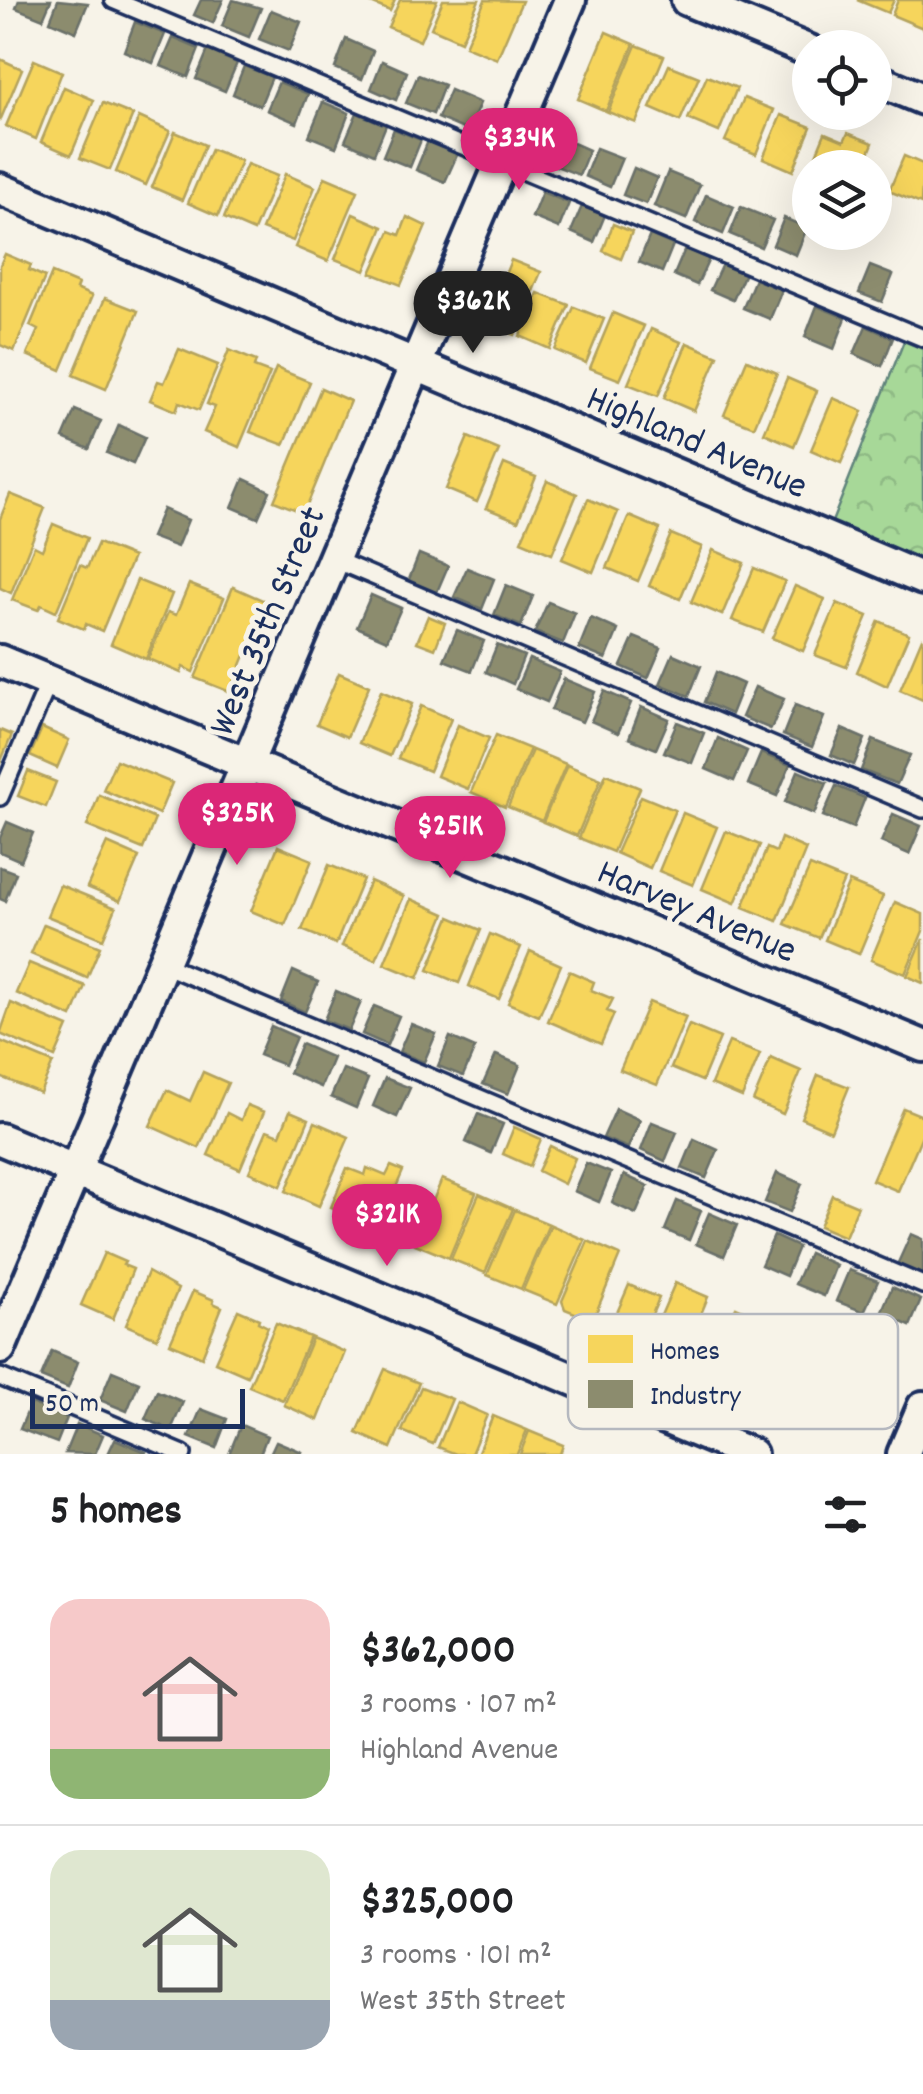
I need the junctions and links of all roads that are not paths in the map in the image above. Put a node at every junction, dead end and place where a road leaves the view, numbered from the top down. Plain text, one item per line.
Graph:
1 (113, 0) edge
2 (570, 0) edge
3 (687, 0) edge
4 (792, 44) edge
5 (892, 85) edge
6 (923, 98) edge
7 (500, 162) junction
8 (0, 190) edge
9 (923, 338) edge
10 (415, 364) junction
11 (333, 559) junction
12 (923, 578) edge
13 (0, 662) edge
14 (49, 682) junction
15 (248, 765) junction
16 (0, 797) edge
17 (923, 810) edge
18 (162, 964) junction
19 (923, 1046) edge
20 (0, 1139) edge
21 (74, 1171) junction
22 (923, 1285) edge
23 (0, 1348) edge
24 (0, 1378) edge
25 (568, 1378) edge
26 (923, 1407) edge
27 (691, 1429) edge
28 (183, 1454) edge
29 (751, 1454) edge
30 (903, 1454) edge

1 - 7 lane
2 - 7 street, West 35th Street
3 - 4 street
5 - 6 street
7 - 9 lane
7 - 10 street, West 35th Street
8 - 10 street, Highland Avenue
10 - 11 street, West 35th Street
10 - 12 street, Highland Avenue
11 - 15 street, West 35th Street
11 - 17 lane
13 - 14 street, Harvey Avenue
14 - 15 street, Harvey Avenue
14 - 16 lane
15 - 18 street, West 35th Street
15 - 19 street, Harvey Avenue
18 - 21 street, West 35th Street
18 - 22 lane
20 - 21 street
21 - 23 street, West 35th Street
21 - 25 street
24 - 28 lane
26 - 30 street
27 - 29 street

